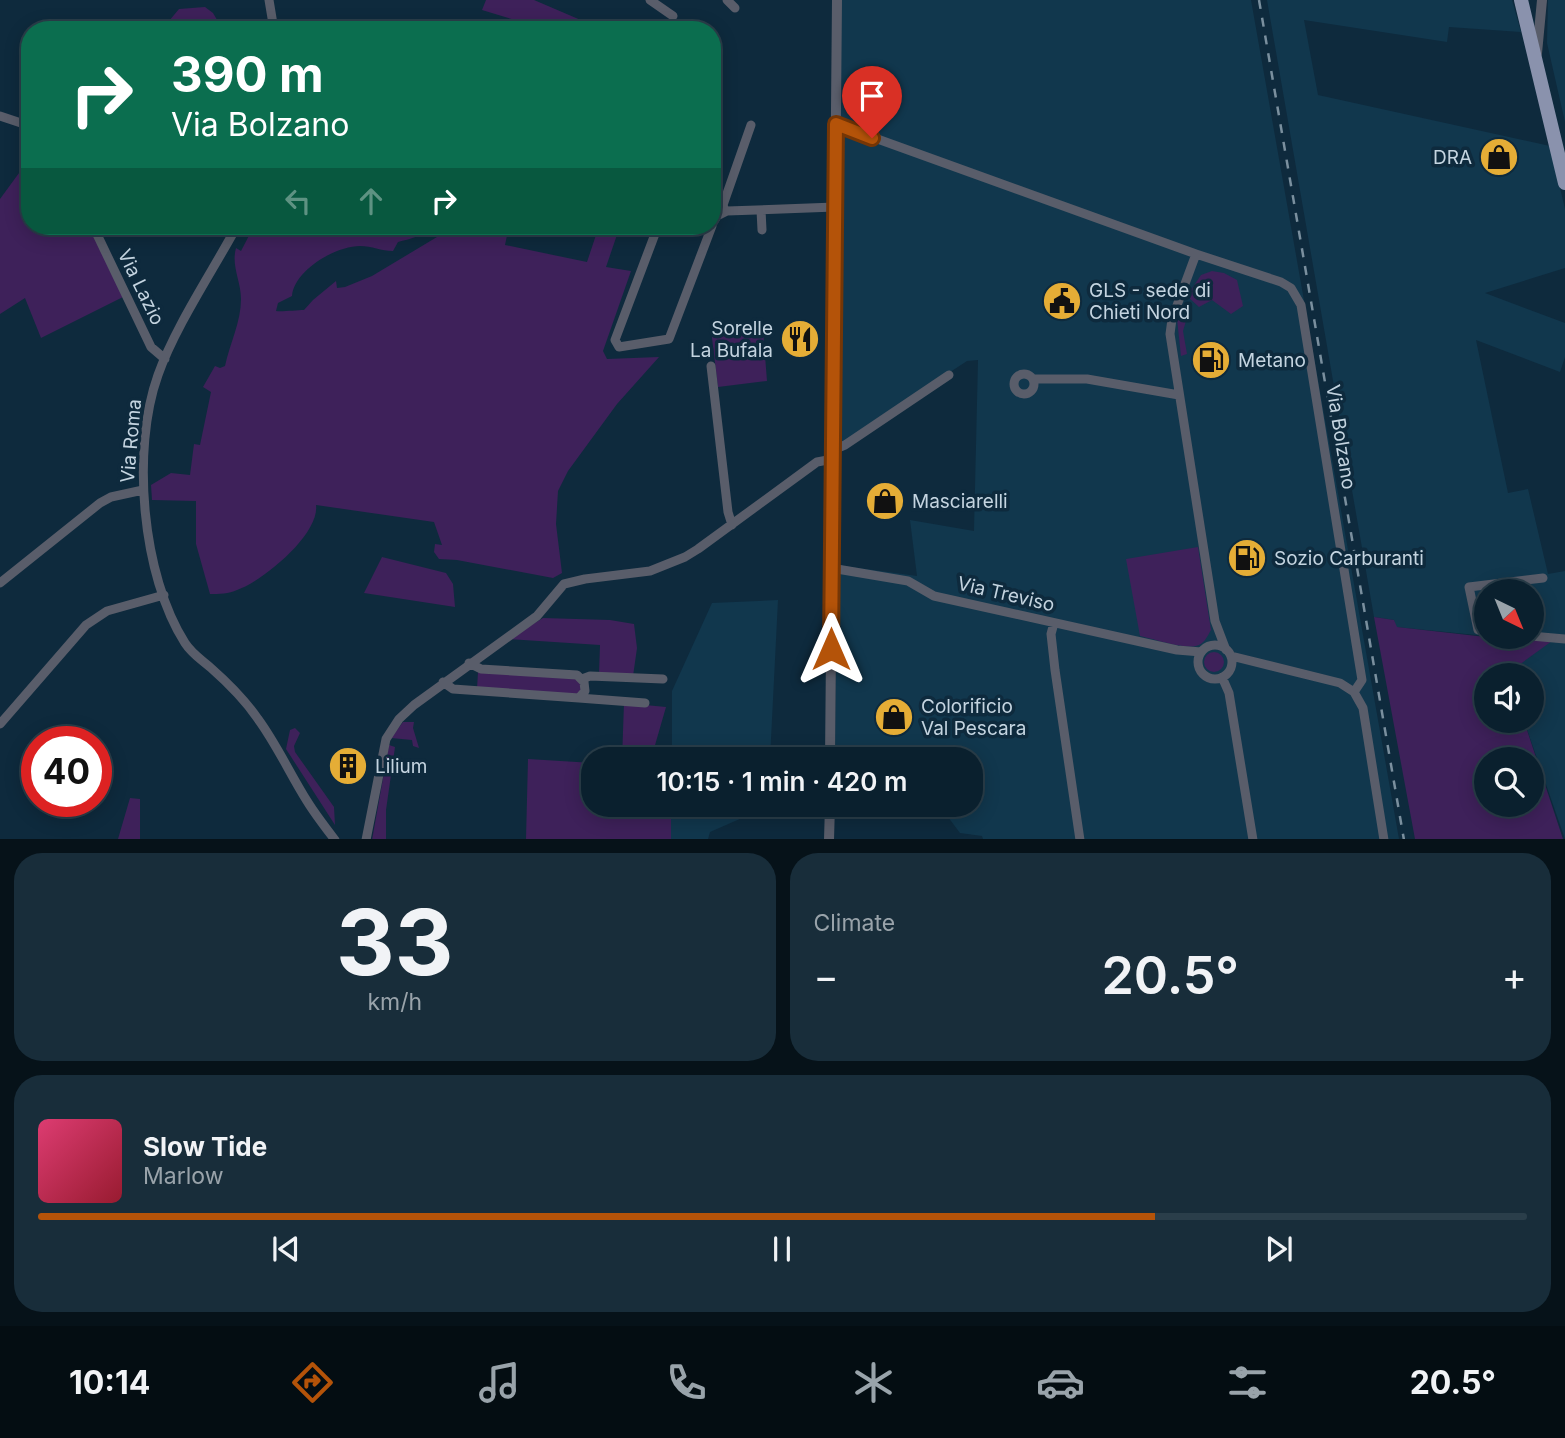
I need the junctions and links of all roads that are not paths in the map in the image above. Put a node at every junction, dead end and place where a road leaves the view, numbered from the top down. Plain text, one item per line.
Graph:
1 (269, 0) edge
2 (650, 0) edge
3 (727, 0) edge
4 (837, 0) edge
5 (1521, 0) edge
6 (1542, 0) edge
7 (735, 8) dead end
8 (673, 16) dead end
9 (272, 21) edge
10 (1536, 66) junction
11 (0, 116) edge
12 (21, 123) edge
13 (836, 124) junction
14 (751, 125) dead end
15 (1565, 183) edge
16 (835, 207) junction
17 (761, 210) junction
18 (725, 211) junction
19 (721, 213) edge
20 (762, 230) dead end
21 (97, 235) edge
22 (232, 235) edge
23 (655, 235) edge
24 (708, 235) edge
25 (1196, 254) junction
26 (164, 359) junction
27 (711, 366) dead end
28 (950, 375) dead end
29 (1033, 379) dead end
30 (1180, 395) junction
31 (833, 455) junction
32 (143, 490) junction
33 (732, 525) junction
34 (831, 568) junction
35 (1543, 578) dead end
36 (1535, 579) edge
37 (0, 583) edge
38 (1474, 586) edge
39 (164, 594) junction
40 (1474, 604) edge
41 (1215, 621) junction
42 (1054, 623) junction
43 (1544, 637) edge
44 (1565, 639) edge
45 (1210, 645) junction
46 (1177, 650) junction
47 (1201, 652) junction
48 (1229, 653) junction
49 (1198, 662) junction
50 (469, 663) junction
51 (1222, 677) junction
52 (582, 679) junction
53 (663, 679) dead end
54 (443, 682) junction
55 (1354, 692) junction
56 (579, 698) junction
57 (645, 703) dead end
58 (0, 724) edge
59 (830, 747) edge
60 (830, 817) edge
61 (335, 839) edge
62 (366, 839) edge
63 (829, 839) edge
64 (840, 839) edge
65 (1080, 839) edge
66 (1252, 839) edge
67 (1384, 839) edge

1 - 9 street
2 - 8 street
3 - 7 street
4 - 13 street
5 - 10 main road
6 - 10 street
10 - 15 main road
11 - 12 street
13 - 16 street
13 - 25 street, Via Bolzano
14 - 18 street
16 - 17 street
16 - 31 street
17 - 18 street
17 - 20 street
18 - 19 street
21 - 26 street, Via Lazio
22 - 26 street, Via Roma
23 - 24 street
25 - 30 street
25 - 55 street, Via Bolzano
26 - 32 street, Via Roma
27 - 33 street
28 - 31 street
29 - 30 street
30 - 41 street
31 - 33 street
31 - 34 street
32 - 37 street
32 - 39 street, Via Roma
33 - 50 street
34 - 42 street, Via Treviso
34 - 59 street
35 - 36 street
38 - 40 street
39 - 58 street
39 - 61 street, Via Roma
41 - 45 street
41 - 48 street
42 - 46 street, Via Treviso
42 - 65 street
43 - 44 street
45 - 47 street
45 - 48 street
46 - 47 street, Via Treviso
46 - 49 street, Via Treviso
47 - 49 street
48 - 51 street
48 - 55 street
49 - 51 street
50 - 52 street
50 - 54 street
51 - 66 street
52 - 53 street
52 - 56 street
54 - 56 street
54 - 62 street
55 - 67 street
56 - 57 street
60 - 63 street
63 - 64 street

